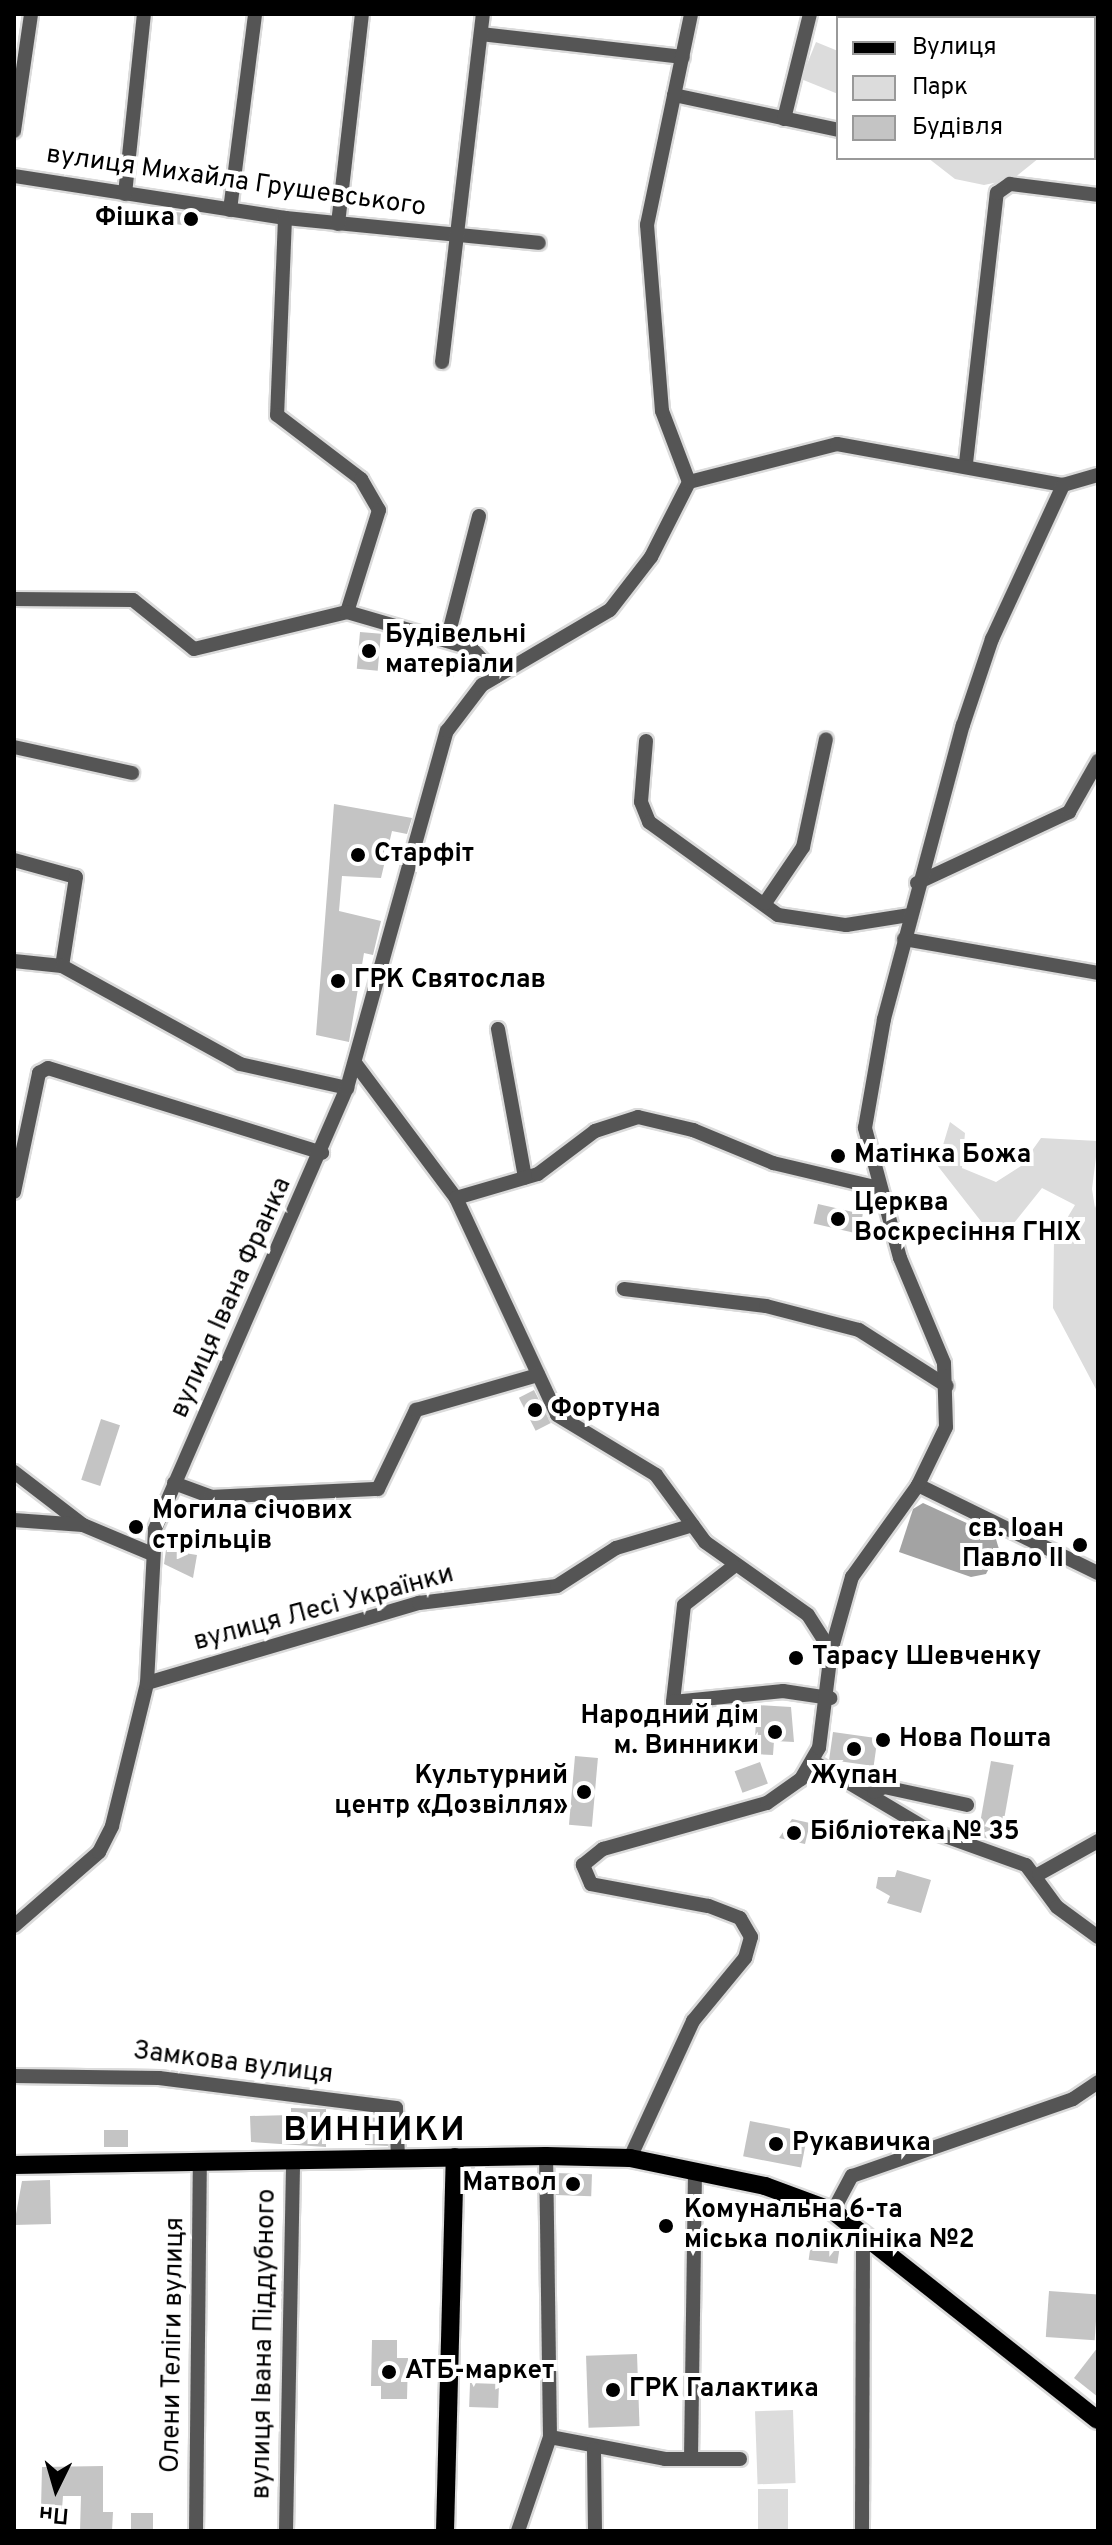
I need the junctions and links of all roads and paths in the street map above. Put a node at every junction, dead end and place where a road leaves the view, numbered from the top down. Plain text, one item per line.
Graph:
1 (31, 14) edge
2 (144, 14) edge
3 (255, 14) edge
4 (362, 14) edge
5 (483, 14) edge
6 (691, 14) edge
7 (810, 14) edge
8 (481, 34) junction
9 (683, 57) junction
10 (674, 95) junction
11 (784, 119) junction
12 (836, 130) edge
13 (14, 131) edge
14 (14, 176) edge
15 (125, 194) junction
16 (1098, 195) edge
17 (230, 210) junction
18 (285, 218) junction
19 (338, 224) junction
20 (452, 234) junction
21 (539, 243) dead end
22 (442, 362) dead end
23 (966, 463) junction
24 (1098, 475) edge
25 (689, 482) junction
26 (1063, 485) junction
27 (479, 516) dead end
28 (14, 599) edge
29 (347, 612) junction
30 (447, 640) junction
31 (497, 676) junction
32 (826, 739) dead end
33 (646, 741) dead end
34 (14, 747) edge
35 (1098, 761) edge
36 (132, 773) dead end
37 (14, 860) edge
38 (917, 883) junction
39 (765, 903) junction
40 (910, 915) junction
41 (904, 939) junction
42 (14, 961) edge
43 (62, 966) junction
44 (1098, 973) edge
45 (498, 1029) dead end
46 (355, 1063) junction
47 (347, 1088) junction
48 (322, 1153) junction
49 (525, 1178) junction
50 (879, 1188) junction
51 (14, 1192) edge
52 (456, 1198) junction
53 (624, 1289) dead end
54 (538, 1375) junction
55 (947, 1386) junction
56 (14, 1472) edge
57 (174, 1483) junction
58 (918, 1485) junction
59 (14, 1520) edge
60 (83, 1525) junction
61 (693, 1525) junction
62 (152, 1554) junction
63 (734, 1566) junction
64 (1098, 1573) edge
65 (831, 1651) junction
66 (147, 1683) junction
67 (830, 1698) junction
68 (814, 1762) junction
69 (874, 1792) junction
70 (967, 1805) dead end
71 (1098, 1841) edge
72 (1039, 1874) junction
73 (14, 1926) edge
74 (1098, 1937) edge
75 (14, 2076) edge
76 (1098, 2082) edge
77 (546, 2156) junction
78 (398, 2157) junction
79 (455, 2157) junction
80 (630, 2158) junction
81 (293, 2159) junction
82 (200, 2160) junction
83 (14, 2165) edge
84 (695, 2170) junction
85 (833, 2211) junction
86 (863, 2234) junction
87 (1098, 2420) edge
88 (550, 2437) junction
89 (594, 2449) junction
90 (691, 2458) junction
91 (740, 2459) dead end
92 (196, 2531) edge
93 (286, 2531) edge
94 (445, 2531) edge
95 (518, 2531) edge
96 (595, 2531) edge
97 (862, 2531) edge

1 - 13 street
2 - 15 street
3 - 17 street
4 - 19 street
5 - 8 street
6 - 9 street
7 - 11 street
8 - 9 street
8 - 20 street
9 - 10 street
10 - 11 street
10 - 25 street
11 - 12 street
14 - 15 street, вулиця Михайла Грушевського
15 - 17 street, вулиця Михайла Грушевського
16 - 23 street
17 - 18 street, вулиця Михайла Грушевського
18 - 19 street, вулиця Михайла Грушевського
18 - 29 street
19 - 20 street, вулиця Михайла Грушевського
20 - 21 street, вулиця Михайла Грушевського
20 - 22 street
23 - 25 street
23 - 26 street
24 - 26 street
25 - 31 street, вулиця Івана Франка
26 - 38 street
27 - 30 street
28 - 29 street
29 - 30 street
30 - 31 street
31 - 46 street, вулиця Івана Франка
32 - 39 street
33 - 39 street
34 - 36 street
35 - 38 street
37 - 43 street
38 - 40 street
39 - 40 street
40 - 41 street
41 - 44 street
41 - 50 street
42 - 43 street
43 - 47 street
45 - 49 street
46 - 47 street, вулиця Івана Франка
46 - 52 street
47 - 48 street, вулиця Івана Франка
48 - 51 street
48 - 57 street, вулиця Івана Франка
49 - 50 street
49 - 52 street
50 - 55 street
52 - 54 street
53 - 55 street
54 - 57 street
54 - 61 street
55 - 58 street
56 - 60 street
57 - 62 street, вулиця Івана Франка
58 - 64 street
58 - 65 street
59 - 60 street
60 - 62 street
61 - 63 street
61 - 66 street, вулиця Лесі Українки
62 - 66 street, вулиця Івана Франка
63 - 65 street
63 - 67 street
65 - 67 street
66 - 73 street, вулиця Івана Франка
67 - 68 street
68 - 69 street
68 - 80 street
69 - 70 street
69 - 72 street
71 - 72 street
72 - 74 street
75 - 78 street, Замкова вулиця
76 - 85 street
77 - 79 main road
77 - 80 main road
77 - 88 street
78 - 79 main road
78 - 81 main road
79 - 94 main road
80 - 84 main road
81 - 82 main road
81 - 93 street, вулиця Івана Піддубного
82 - 83 main road
82 - 92 street, Олени Теліги вулиця
84 - 85 main road
84 - 90 street
85 - 86 main road
86 - 87 main road
86 - 97 street
88 - 89 street
88 - 95 street
89 - 90 street
89 - 96 street
90 - 91 street

